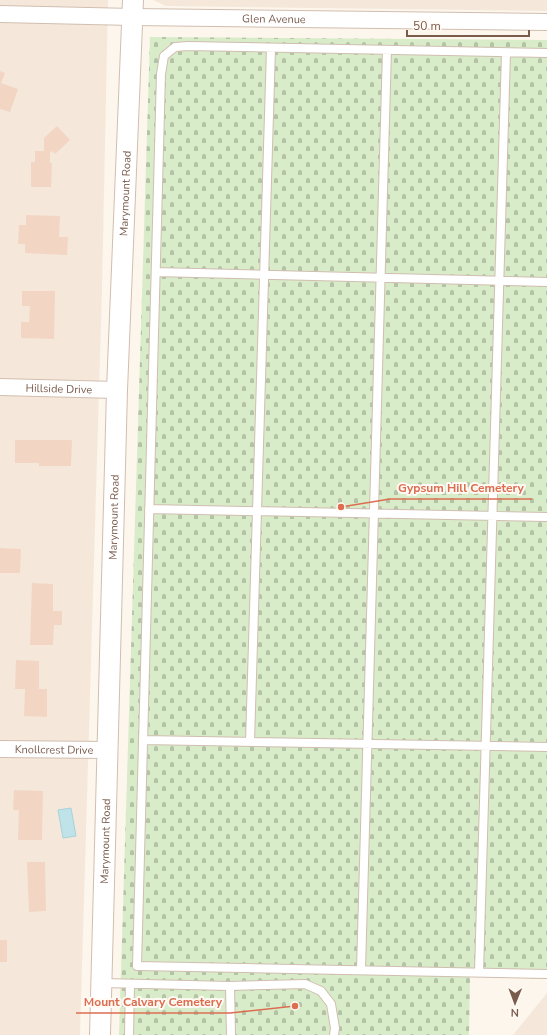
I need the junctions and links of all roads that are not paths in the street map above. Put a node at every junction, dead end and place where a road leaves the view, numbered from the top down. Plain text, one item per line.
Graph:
1 (133, 8) edge
2 (0, 14) edge
3 (547, 22) edge
4 (270, 48) junction
5 (387, 50) junction
6 (506, 53) junction
7 (547, 53) edge
8 (156, 272) junction
9 (264, 275) junction
10 (380, 278) junction
11 (499, 281) junction
12 (547, 282) edge
13 (0, 387) edge
14 (117, 390) junction
15 (149, 509) junction
16 (257, 511) junction
17 (374, 514) junction
18 (492, 517) junction
19 (547, 518) edge
20 (143, 740) junction
21 (250, 742) junction
22 (367, 744) junction
23 (485, 746) junction
24 (547, 747) edge
25 (0, 749) edge
26 (107, 750) junction
27 (361, 970) junction
28 (479, 972) junction
29 (547, 974) edge
30 (101, 983) junction
31 (130, 984) junction
32 (230, 986) junction
33 (100, 1035) edge
34 (128, 1035) edge
35 (230, 1035) edge
36 (334, 1035) edge

1 - 2 street, Glen Avenue
1 - 3 street, Glen Avenue
1 - 14 street, Marymount Road
4 - 5 lane
4 - 8 lane
4 - 9 lane
5 - 6 lane
5 - 10 lane
6 - 7 lane
6 - 11 lane
8 - 9 lane
8 - 15 lane
9 - 10 lane
9 - 16 lane
10 - 11 lane
10 - 17 lane
11 - 12 lane
11 - 18 lane
13 - 14 street, Hillside Drive
14 - 26 street, Marymount Road
15 - 16 lane
15 - 20 lane
16 - 17 lane
16 - 21 lane
17 - 18 lane
17 - 22 lane
18 - 19 lane
18 - 23 lane
20 - 21 lane
20 - 27 lane
21 - 22 lane
22 - 23 lane
22 - 27 lane
23 - 24 lane
23 - 28 lane
25 - 26 street, Knollcrest Drive
26 - 30 street, Marymount Road
27 - 28 lane
28 - 29 lane
30 - 31 lane
30 - 33 street, Marymount Road
31 - 32 lane
31 - 34 lane
32 - 35 lane
32 - 36 lane

